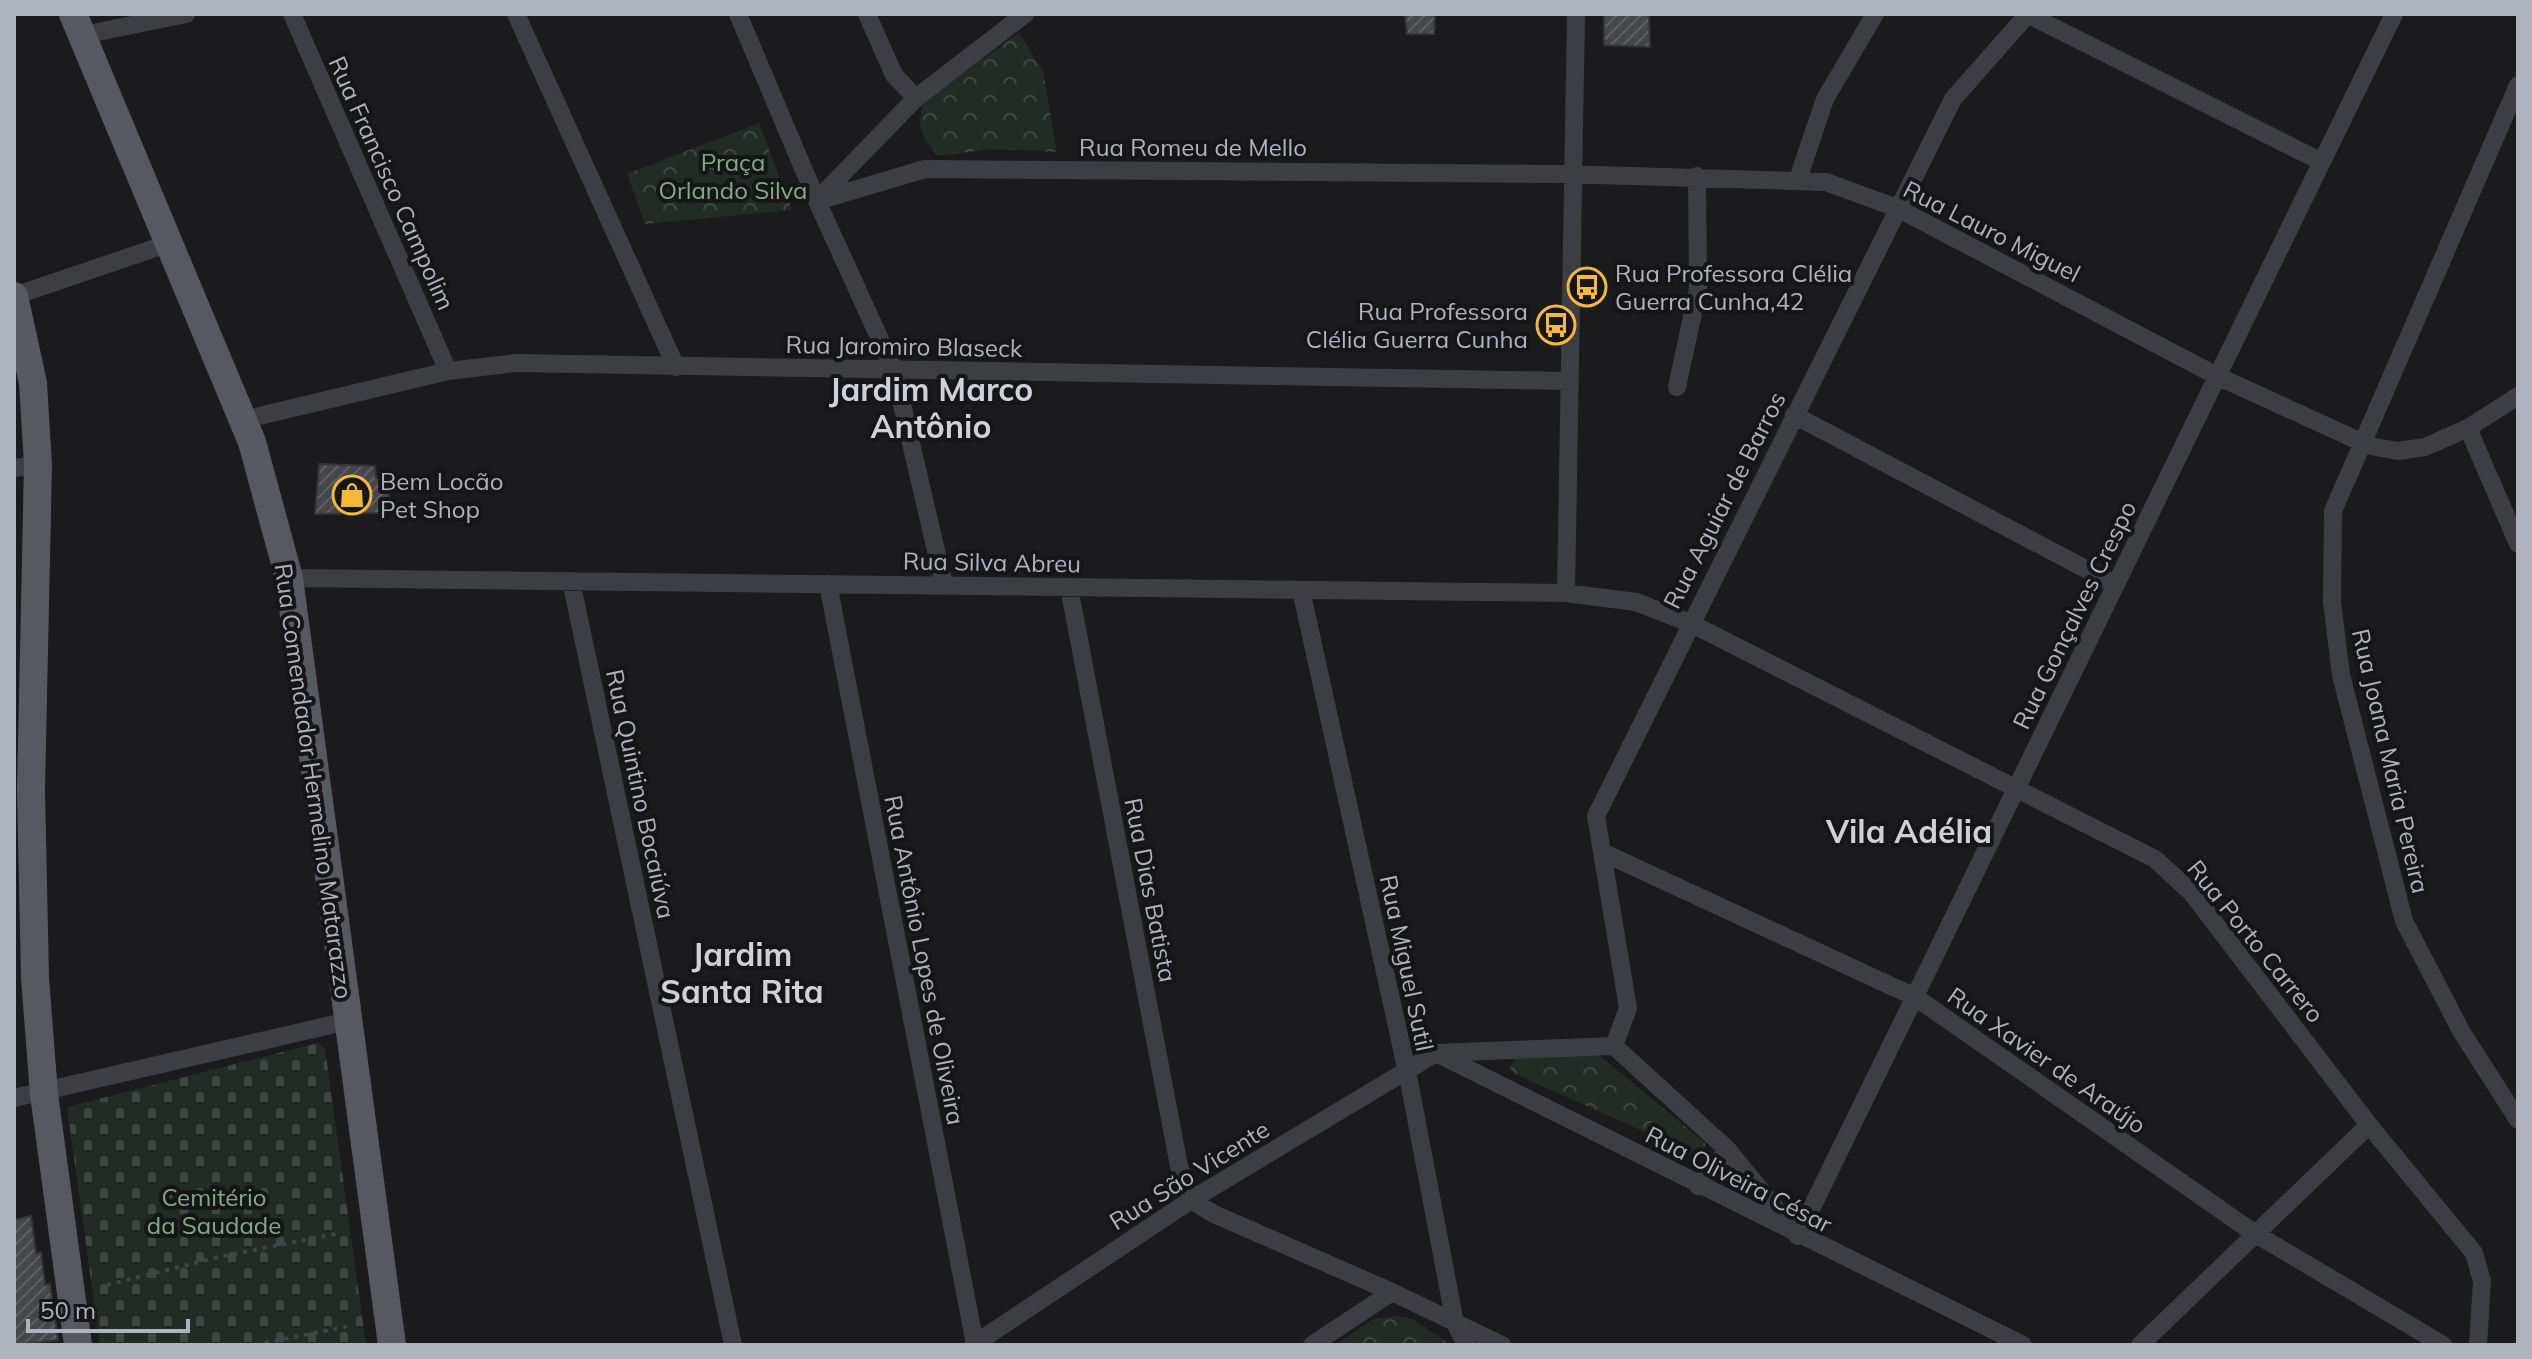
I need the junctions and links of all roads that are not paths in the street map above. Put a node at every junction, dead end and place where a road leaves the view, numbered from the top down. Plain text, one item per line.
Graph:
1 (186, 14) edge
2 (292, 14) edge
3 (516, 14) edge
4 (738, 14) edge
5 (867, 14) edge
6 (1025, 14) edge
7 (1576, 14) edge
8 (1875, 14) edge
9 (2028, 14) edge
10 (2394, 14) edge
11 (78, 24) edge
12 (2518, 85) edge
13 (916, 98) junction
14 (2322, 162) junction
15 (1573, 174) junction
16 (1697, 176) junction
17 (1798, 179) junction
18 (817, 201) junction
19 (1897, 208) junction
20 (167, 244) junction
21 (14, 296) edge
22 (676, 367) junction
23 (894, 370) junction
24 (448, 371) junction
25 (2217, 376) junction
26 (1570, 381) junction
27 (1677, 387) dead end
28 (2518, 396) edge
29 (1794, 415) junction
30 (243, 420) junction
31 (2468, 428) junction
32 (2360, 442) junction
33 (26, 467) edge
34 (2516, 536) edge
35 (289, 578) junction
36 (571, 581) junction
37 (828, 584) junction
38 (944, 585) junction
39 (2116, 585) junction
40 (1069, 587) junction
41 (1301, 590) junction
42 (1566, 593) junction
43 (1690, 623) junction
44 (2017, 788) junction
45 (22, 791) edge
46 (1602, 852) junction
47 (1915, 997) junction
48 (348, 1021) junction
49 (1614, 1046) junction
50 (1501, 1049) junction
51 (1436, 1053) junction
52 (1406, 1070) junction
53 (1494, 1082) junction
54 (44, 1094) junction
55 (14, 1098) edge
56 (2518, 1120) edge
57 (2369, 1125) junction
58 (1728, 1150) junction
59 (1698, 1186) junction
60 (1191, 1200) junction
61 (2254, 1233) junction
62 (1798, 1236) junction
63 (1392, 1292) junction
64 (1455, 1323) junction
65 (974, 1344) edge
66 (78, 1345) edge
67 (392, 1345) edge
68 (733, 1345) edge
69 (1312, 1345) edge
70 (1466, 1345) edge
71 (1502, 1345) edge
72 (2023, 1345) edge
73 (2140, 1345) edge
74 (2443, 1345) edge
75 (2478, 1345) edge

1 - 11 street
2 - 24 street, Rua Francisco Campolim
3 - 22 street
4 - 18 street
5 - 13 street
6 - 13 street
7 - 15 street
8 - 17 street
9 - 14 street
9 - 19 street, Rua Aguiar de Barros
10 - 14 street, Rua Gonçalves Crespo
11 - 20 main road, Rua Comendador Hermelino Matarazzo
12 - 32 street, Rua Joana Maria Pereira
13 - 18 street
14 - 25 street, Rua Gonçalves Crespo
15 - 16 street, Rua Lauro Miguel
15 - 18 street, Rua Romeu de Mello
15 - 26 street
16 - 17 street, Rua Lauro Miguel
16 - 27 street
17 - 19 street, Rua Lauro Miguel
18 - 23 street
19 - 25 street, Rua Lauro Miguel
19 - 29 street, Rua Aguiar de Barros
20 - 21 street
20 - 30 main road, Rua Comendador Hermelino Matarazzo
21 - 33 main road
22 - 23 street, Rua Jaromiro Blaseck
22 - 24 street, Rua Jaromiro Blaseck
23 - 26 street, Rua Jaromiro Blaseck
23 - 38 street
24 - 30 street, Rua Jaromiro Blaseck
25 - 32 street, Rua Lauro Miguel
25 - 39 street, Rua Gonçalves Crespo
26 - 42 street
28 - 31 street, Rua Lauro Miguel
29 - 39 street
29 - 43 street, Rua Aguiar de Barros
30 - 35 main road, Rua Comendador Hermelino Matarazzo
31 - 32 street, Rua Lauro Miguel
31 - 34 street
32 - 56 street, Rua Joana Maria Pereira
33 - 45 main road
35 - 36 street, Rua Silva Abreu
35 - 48 main road, Rua Comendador Hermelino Matarazzo
36 - 37 street, Rua Silva Abreu
36 - 68 street, Rua Quintino Bocaiúva
37 - 38 street, Rua Silva Abreu
37 - 65 street, Rua Antônio Lopes de Oliveira
38 - 40 street, Rua Silva Abreu
39 - 44 street, Rua Gonçalves Crespo
40 - 41 street, Rua Silva Abreu
40 - 60 street, Rua Dias Batista
41 - 42 street, Rua Silva Abreu
41 - 52 street, Rua Miguel Sutil
42 - 43 street, Rua Silva Abreu
43 - 44 street, Rua Porto Carrero
43 - 46 street, Rua Aguiar de Barros
44 - 47 street, Rua Gonçalves Crespo
44 - 57 street, Rua Porto Carrero
45 - 54 main road
46 - 47 street, Rua Xavier de Araújo
46 - 49 street, Rua Aguiar de Barros
47 - 61 street, Rua Xavier de Araújo
47 - 62 street, Rua Gonçalves Crespo
48 - 54 street
48 - 67 main road, Rua Comendador Hermelino Matarazzo
49 - 50 street
49 - 58 street
50 - 51 street
50 - 53 street
51 - 52 street, Rua São Vicente
51 - 53 street, Rua Oliveira César
52 - 60 street, Rua São Vicente
52 - 64 street, Rua Miguel Sutil
53 - 59 street, Rua Oliveira César
54 - 55 street
54 - 66 main road
57 - 61 street
57 - 75 street, Rua Porto Carrero
58 - 59 street
58 - 62 street
59 - 62 street, Rua Oliveira César
60 - 63 street
60 - 65 street, Rua São Vicente
61 - 73 street
61 - 74 street, Rua Xavier de Araújo
62 - 72 street, Rua Oliveira César
63 - 64 street
63 - 69 street
64 - 70 street, Rua Miguel Sutil
64 - 71 street

